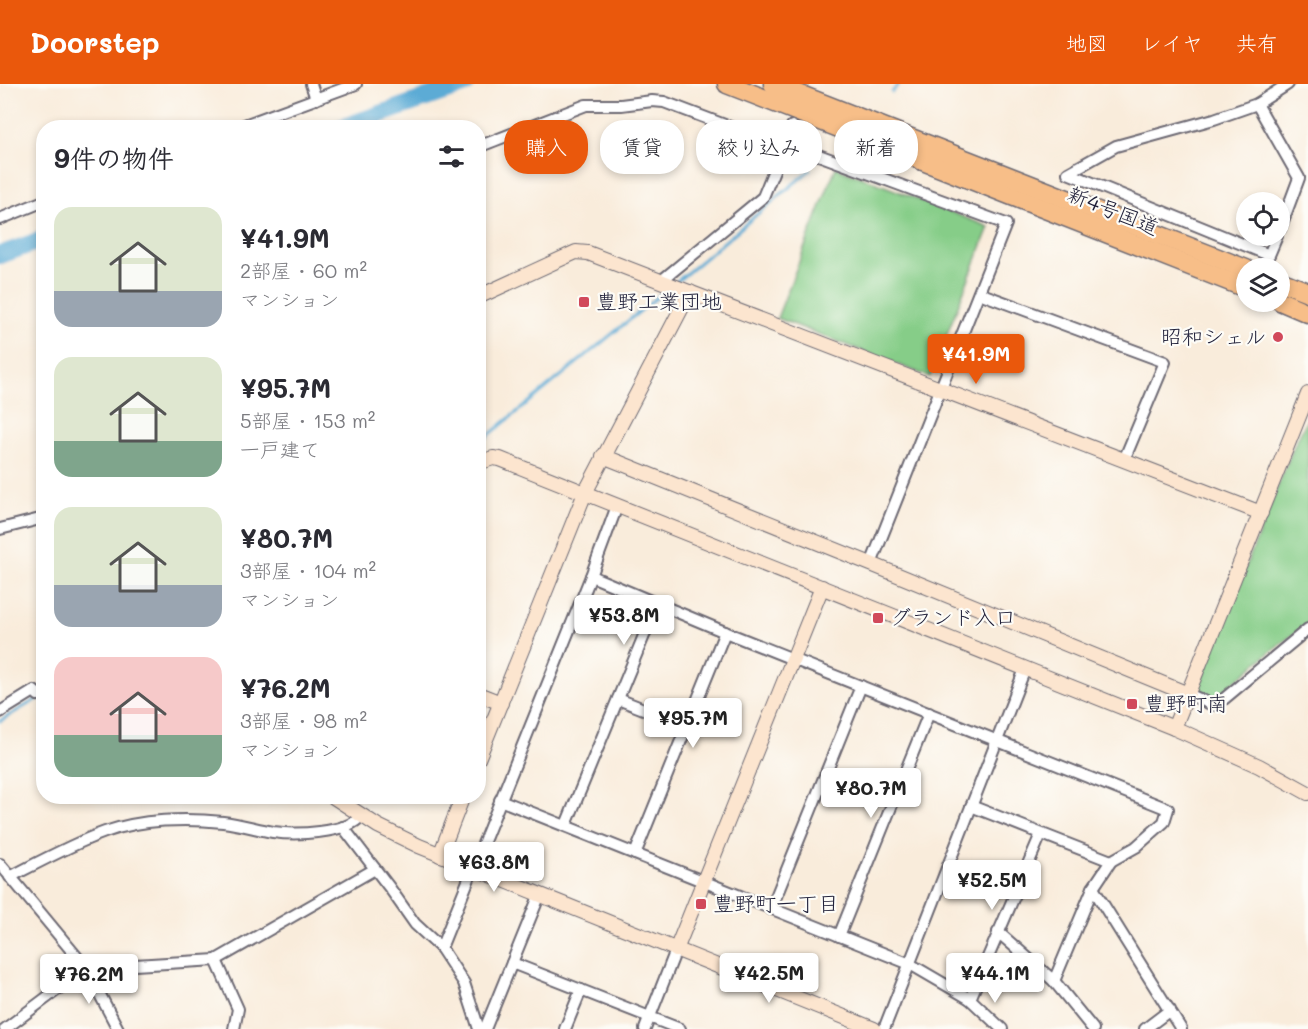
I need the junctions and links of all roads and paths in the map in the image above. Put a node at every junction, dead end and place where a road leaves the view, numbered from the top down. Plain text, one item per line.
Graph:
1 (311, 84) edge
2 (356, 84) edge
3 (728, 84) edge
4 (773, 84) edge
5 (1288, 84) edge
6 (316, 99) junction
7 (1257, 104) junction
8 (258, 120) edge
9 (711, 120) edge
10 (486, 144) edge
11 (822, 161) edge
12 (773, 174) edge
13 (1290, 202) edge
14 (36, 204) edge
15 (0, 219) edge
16 (1236, 242) edge
17 (1247, 246) edge
18 (1273, 246) edge
19 (1236, 265) edge
20 (663, 282) junction
21 (1236, 284) edge
22 (1290, 285) edge
23 (684, 290) junction
24 (1308, 292) edge
25 (486, 293) edge
26 (979, 293) junction
27 (1290, 306) edge
28 (1308, 312) edge
29 (941, 388) junction
30 (1308, 394) edge
31 (603, 456) junction
32 (486, 460) edge
33 (1124, 460) junction
34 (585, 493) junction
35 (617, 506) junction
36 (1261, 513) junction
37 (36, 520) edge
38 (0, 529) edge
39 (871, 564) junction
40 (591, 576) junction
41 (822, 587) junction
42 (657, 604) junction
43 (1308, 629) edge
44 (725, 632) junction
45 (793, 658) junction
46 (1025, 669) junction
47 (861, 686) junction
48 (36, 694) edge
49 (1188, 694) junction
50 (486, 697) edge
51 (618, 699) junction
52 (501, 703) junction
53 (0, 712) edge
54 (929, 713) junction
55 (687, 726) junction
56 (1174, 728) junction
57 (486, 740) edge
58 (995, 740) junction
59 (1308, 793) edge
60 (500, 800) junction
61 (344, 804) edge
62 (461, 804) edge
63 (970, 806) junction
64 (361, 816) junction
65 (566, 825) junction
66 (343, 827) junction
67 (1041, 834) junction
68 (635, 854) junction
69 (440, 855) junction
70 (1111, 861) junction
71 (0, 864) edge
72 (472, 867) junction
73 (375, 869) junction
74 (10, 877) junction
75 (704, 881) junction
76 (1093, 888) junction
77 (540, 894) junction
78 (771, 909) junction
79 (998, 932) junction
80 (838, 936) junction
81 (441, 948) junction
82 (676, 950) junction
83 (216, 960) junction
84 (512, 963) junction
85 (910, 964) junction
86 (86, 968) junction
87 (1054, 981) junction
88 (581, 990) junction
89 (970, 999) junction
90 (1170, 1010) junction
91 (650, 1017) junction
92 (5, 1029) edge
93 (118, 1029) edge
94 (234, 1029) edge
95 (479, 1029) edge
96 (485, 1029) edge
97 (565, 1029) edge
98 (645, 1029) edge
99 (680, 1029) edge
100 (874, 1029) edge
101 (884, 1029) edge
102 (1002, 1029) edge
103 (1093, 1029) edge
104 (1145, 1029) edge
105 (1181, 1029) edge

1 - 6 street
2 - 6 street
3 - 21 highway, 新4号国道
4 - 19 highway, 新4号国道
5 - 7 street
6 - 8 street
7 - 13 street
7 - 16 street
9 - 10 street
11 - 26 street
12 - 20 street
14 - 15 street
17 - 18 street
20 - 23 street
20 - 25 street
22 - 24 highway
23 - 29 street
23 - 31 street
26 - 29 street
26 - 33 street
27 - 28 highway
29 - 33 street
29 - 39 street
30 - 36 street
31 - 34 street
31 - 39 street
32 - 34 street
33 - 36 street
34 - 35 street
34 - 52 street
35 - 40 street
35 - 41 street
36 - 49 street
37 - 38 street
39 - 49 street
40 - 42 street
40 - 60 street
41 - 45 street
41 - 46 street
42 - 44 street
42 - 51 street
43 - 49 street
44 - 45 street
44 - 55 street
45 - 47 street
45 - 75 street
46 - 56 street
46 - 58 street
47 - 54 street
47 - 78 street
48 - 53 street
49 - 56 street
50 - 52 street
51 - 55 street
51 - 65 street
52 - 57 street
54 - 58 street
54 - 80 street
55 - 68 street
56 - 59 street
58 - 63 street
58 - 70 street
60 - 65 street
60 - 72 street
61 - 64 street
62 - 69 street
63 - 67 street
63 - 85 street
64 - 66 street
64 - 69 street
65 - 68 street
66 - 73 street
66 - 74 street
67 - 70 street
67 - 79 street
68 - 75 street
69 - 72 street
70 - 76 street
71 - 74 street
72 - 77 street
72 - 81 street
73 - 81 street
73 - 83 street
74 - 86 street
75 - 78 street
75 - 82 street
76 - 87 street
76 - 90 street
77 - 82 street
77 - 84 street
78 - 80 street
79 - 87 street
79 - 89 street
80 - 85 street
81 - 95 street
82 - 91 street
82 - 100 street
83 - 86 street
83 - 94 street
84 - 88 street
84 - 96 street
85 - 89 street
85 - 101 street
86 - 92 street
86 - 93 street
87 - 103 street
88 - 91 street
88 - 97 street
89 - 102 street
90 - 104 street
90 - 105 street
91 - 98 street
91 - 99 street

